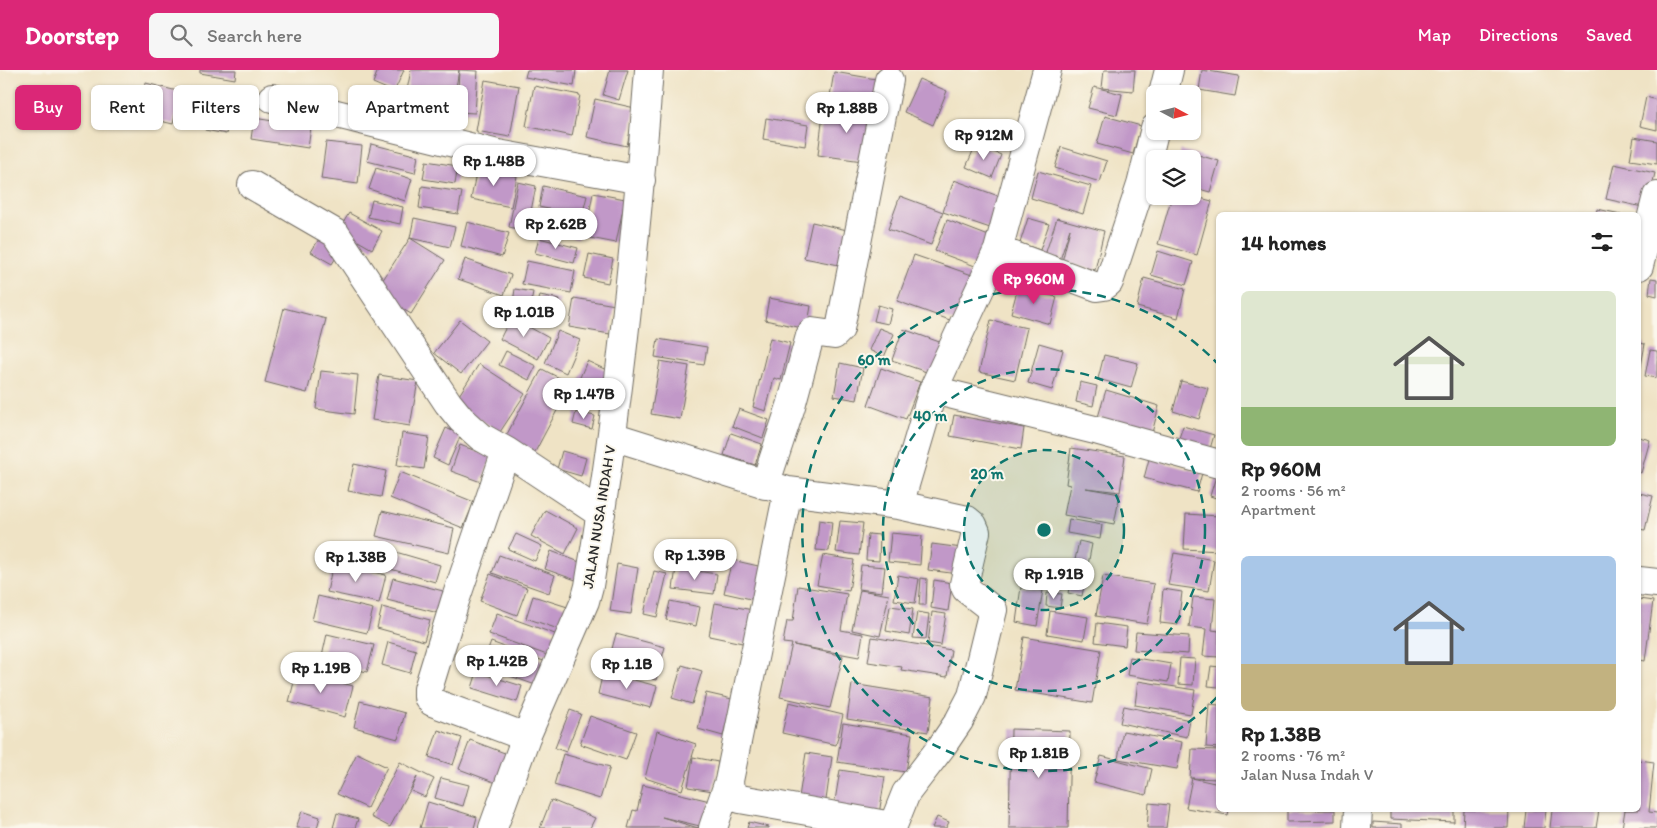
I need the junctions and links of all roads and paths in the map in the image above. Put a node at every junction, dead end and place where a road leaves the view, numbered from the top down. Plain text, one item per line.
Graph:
1 (649, 70) edge
2 (1047, 70) edge
3 (1169, 70) edge
4 (889, 80) dead end
5 (1165, 85) edge
6 (338, 114) edge
7 (1152, 140) edge
8 (641, 180) junction
9 (252, 185) dead end
10 (1657, 196) edge
11 (998, 250) junction
12 (1641, 258) edge
13 (933, 390) junction
14 (612, 436) junction
15 (506, 450) junction
16 (1216, 463) edge
17 (776, 488) junction
18 (899, 505) junction
19 (601, 514) junction
20 (1641, 581) edge
21 (1657, 582) edge
22 (526, 737) junction
23 (729, 781) junction
24 (1358, 812) edge
25 (892, 827) edge
26 (493, 828) edge
27 (713, 828) edge
28 (1357, 828) edge

1 - 8 street, JALAN NUSA INDAH V
2 - 11 street
3 - 5 street
4 - 17 street
6 - 8 street
7 - 11 street
8 - 14 street, JALAN NUSA INDAH V
9 - 15 street
10 - 12 street
11 - 13 street
13 - 16 street
13 - 18 street
14 - 17 street
14 - 19 street, JALAN NUSA INDAH V
15 - 19 street
15 - 22 street
17 - 18 street
17 - 23 street
18 - 25 street
19 - 22 street, JALAN NUSA INDAH V
20 - 21 street
22 - 26 street, JALAN NUSA INDAH V
23 - 25 street
23 - 27 street
24 - 28 street

